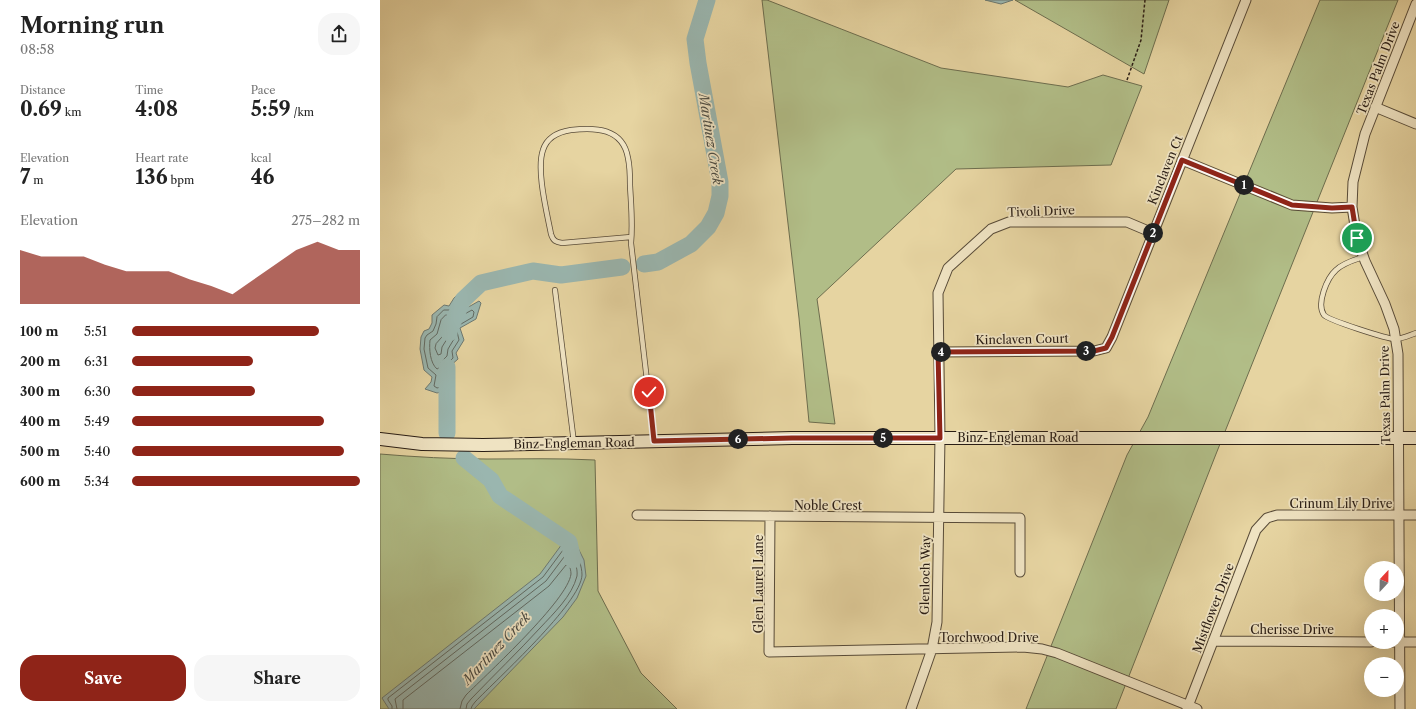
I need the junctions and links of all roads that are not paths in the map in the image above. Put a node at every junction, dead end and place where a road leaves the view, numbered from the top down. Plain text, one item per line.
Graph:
1 (1246, 0) edge
2 (1416, 4) edge
3 (1375, 107) junction
4 (1416, 124) edge
5 (1182, 160) junction
6 (1352, 207) junction
7 (1153, 233) junction
8 (631, 237) junction
9 (1363, 257) junction
10 (555, 290) dead end
11 (1416, 333) edge
12 (1396, 339) junction
13 (1106, 348) joint
14 (938, 352) junction
15 (940, 438) junction
16 (1398, 438) junction
17 (1416, 438) edge
18 (380, 439) edge
19 (654, 441) junction
20 (574, 443) junction
21 (1399, 515) junction
22 (1416, 515) edge
23 (637, 516) dead end
24 (770, 516) junction
25 (938, 517) junction
26 (1267, 518) joint
27 (1020, 572) dead end
28 (1399, 609) edge
29 (1213, 641) junction
30 (1364, 642) edge
31 (1404, 642) edge
32 (1416, 642) edge
33 (932, 649) junction
34 (1399, 649) edge
35 (769, 652) joint
36 (1190, 708) edge
37 (911, 709) edge
38 (1400, 709) edge

1 - 5 street, Kinclaven Ct
2 - 3 street, Texas Palm Drive
3 - 4 street
3 - 6 street, Texas Palm Drive
5 - 6 street
5 - 7 street, Kinclaven Ct
6 - 9 street, Texas Palm Drive
7 - 13 street, Kinclaven Ct
7 - 14 street, Tivoli Drive
8 - 8 lane
8 - 19 lane
9 - 12 street, Texas Palm Drive
9 - 12 lane
10 - 20 lane
11 - 12 lane
12 - 16 street, Texas Palm Drive
13 - 14 street, Kinclaven Court
14 - 15 street, Tivoli Drive
15 - 16 street, Binz-Engleman Road
15 - 19 street, Binz-Engleman Road
15 - 25 street, Glenloch Way
16 - 17 street, Binz-Engleman Road
16 - 21 street, Texas Palm Drive
18 - 20 street, Binz-Engleman Road
19 - 20 street, Binz-Engleman Road
21 - 22 street, Crinum Lily Drive
21 - 26 street, Crinum Lily Drive
21 - 28 street, Texas Palm Drive
23 - 24 street, Noble Crest
24 - 25 street, Noble Crest
24 - 35 street, Glen Laurel Lane
25 - 27 street, Noble Crest
25 - 33 street, Glenloch Way
26 - 29 street, Mistflower Drive
29 - 30 street, Cherisse Drive
29 - 36 street, Mistflower Drive
31 - 32 street
33 - 35 street, Torchwood Drive
33 - 36 street, Torchwood Drive
33 - 37 street, Glenloch Way
34 - 38 street, Texas Palm Drive

